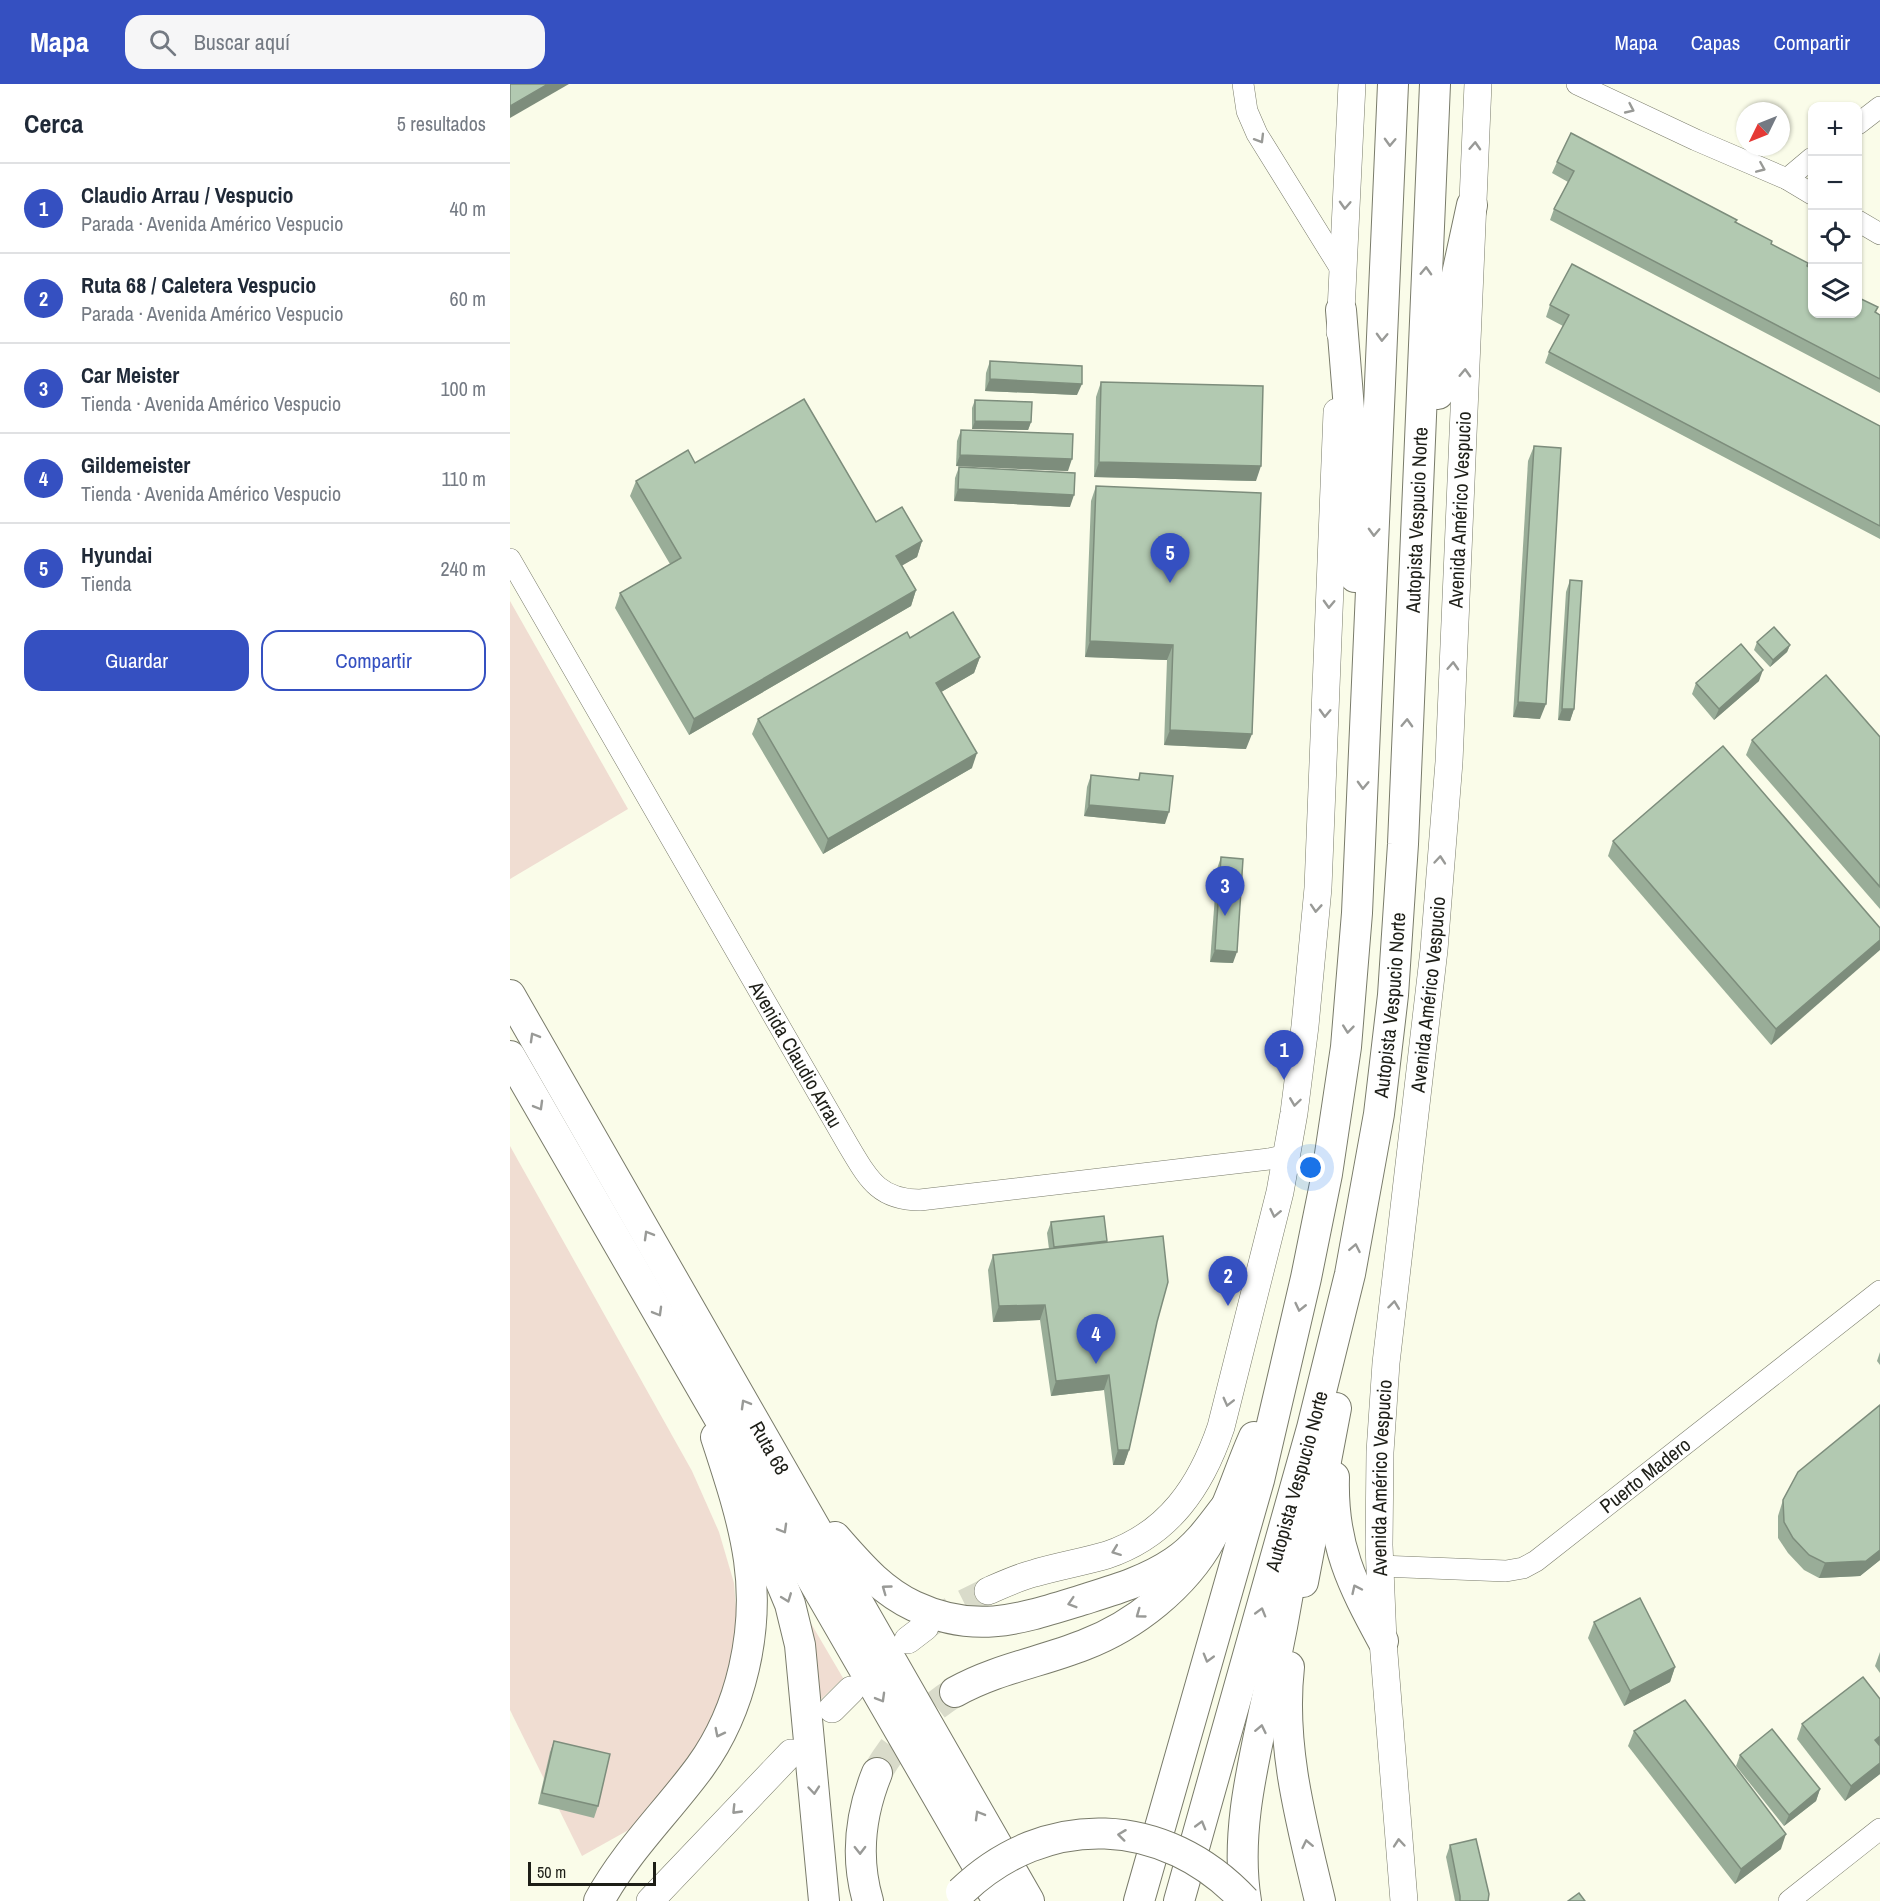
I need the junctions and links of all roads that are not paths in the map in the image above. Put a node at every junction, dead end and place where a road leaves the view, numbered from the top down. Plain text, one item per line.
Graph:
1 (1242, 84) edge
2 (1352, 84) edge
3 (1393, 84) edge
4 (1434, 84) edge
5 (1478, 84) edge
6 (1577, 84) edge
7 (1880, 106) edge
8 (1862, 120) edge
9 (1808, 161) edge
10 (1787, 179) junction
11 (1808, 192) edge
12 (1472, 205) junction
13 (1862, 224) edge
14 (1880, 234) edge
15 (1342, 271) junction
16 (1341, 310) junction
17 (510, 559) edge
18 (1413, 581) junction
19 (1368, 663) junction
20 (510, 995) edge
21 (510, 1056) edge
22 (1287, 1155) junction
23 (1880, 1292) edge
24 (1337, 1326) junction
25 (1336, 1359) junction
26 (1284, 1375) junction
27 (702, 1388) junction
28 (1335, 1415) junction
29 (795, 1491) junction
30 (1224, 1509) junction
31 (1380, 1566) junction
32 (988, 1591) tunnel mouth
33 (1383, 1641) junction
34 (851, 1690) dead end
35 (955, 1692) tunnel mouth
36 (832, 1709) dead end
37 (791, 1753) dead end
38 (877, 1773) tunnel mouth
39 (1880, 1829) edge
40 (819, 1851) junction
41 (957, 1896) edge
42 (599, 1901) edge
43 (650, 1901) edge
44 (814, 1901) edge
45 (824, 1901) edge
46 (868, 1901) edge
47 (998, 1901) edge
48 (1029, 1901) edge
49 (1139, 1901) edge
50 (1179, 1901) edge
51 (1245, 1901) edge
52 (1320, 1901) edge
53 (1404, 1901) edge
54 (1789, 1901) edge

1 -> 15 street
2 -> 15 main road
3 -> 19 highway, Autopista Vespucio Norte
18 -> 4 highway, Autopista Vespucio Norte
12 -> 5 main road, Avenida Américo Vespucio
6 -> 10 street
7 - 8 street
9 - 10 street
10 - 11 street
12 - 18 highway
31 -> 12 main road, Avenida Américo Vespucio
13 - 14 street
15 - 16 main road
16 - 19 highway
16 -> 22 main road
17 - 22 street, Avenida Claudio Arrau
24 -> 18 highway, Autopista Vespucio Norte
19 -> 26 highway, Autopista Vespucio Norte
29 -> 20 highway, Ruta 68
21 -> 27 highway, Ruta 68
22 -> 32 main road
23 - 31 street, Puerto Madero
24 - 25 highway
50 -> 24 highway, Autopista Vespucio Norte
25 - 28 highway
51 -> 25 highway
26 - 30 highway
26 -> 49 highway, Autopista Vespucio Norte
27 -> 40 highway
27 -> 42 highway
27 -> 47 highway, Ruta 68
33 -> 28 highway
52 -> 28 highway
30 -> 29 highway
48 -> 29 highway, Ruta 68
30 -> 35 highway
31 - 33 main road, Avenida Américo Vespucio
53 -> 33 main road, Avenida Américo Vespucio
34 - 36 main road
37 -> 43 main road
38 -> 46 highway
39 - 54 street
40 - 44 highway
40 - 45 highway
51 -> 41 highway, bridge

